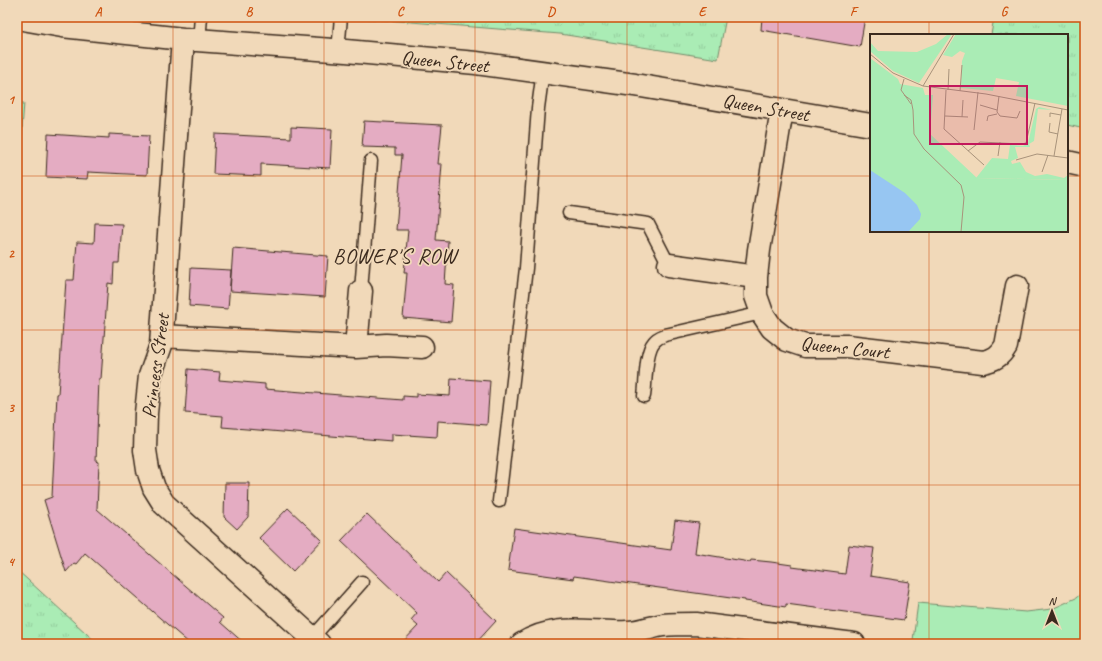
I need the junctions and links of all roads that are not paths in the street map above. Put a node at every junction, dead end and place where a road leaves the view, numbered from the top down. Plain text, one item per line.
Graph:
1 (201, 17) edge
2 (341, 17) edge
3 (17, 18) edge
4 (191, 40) junction
5 (338, 51) junction
6 (543, 71) junction
7 (782, 110) junction
8 (870, 125) edge
9 (371, 161) dead end
10 (1068, 162) edge
11 (1085, 166) edge
12 (569, 213) dead end
13 (669, 265) joint
14 (756, 277) junction
15 (1017, 286) dead end
16 (361, 291) joint
17 (762, 313) junction
18 (162, 336) junction
19 (356, 347) junction
20 (422, 347) dead end
21 (644, 396) dead end
22 (499, 502) dead end
23 (362, 582) dead end
24 (788, 640) edge
25 (316, 641) edge
26 (522, 644) edge
27 (854, 644) edge

1 - 4 lane
2 - 5 lane
3 - 4 street, Queen Street
4 - 5 street, Queen Street
4 - 18 street, Princess Street
5 - 6 street, Queen Street
6 - 7 street, Queen Street
6 - 22 lane
7 - 8 street, Queen Street
7 - 14 street, Queens Court
9 - 16 lane
10 - 11 street
12 - 13 lane
13 - 14 street
14 - 17 street, Queens Court
15 - 17 street, Queens Court
16 - 19 street
17 - 21 lane
18 - 19 street
18 - 25 street, Princess Street
19 - 20 street
23 - 25 lane
24 - 26 street
24 - 27 street

